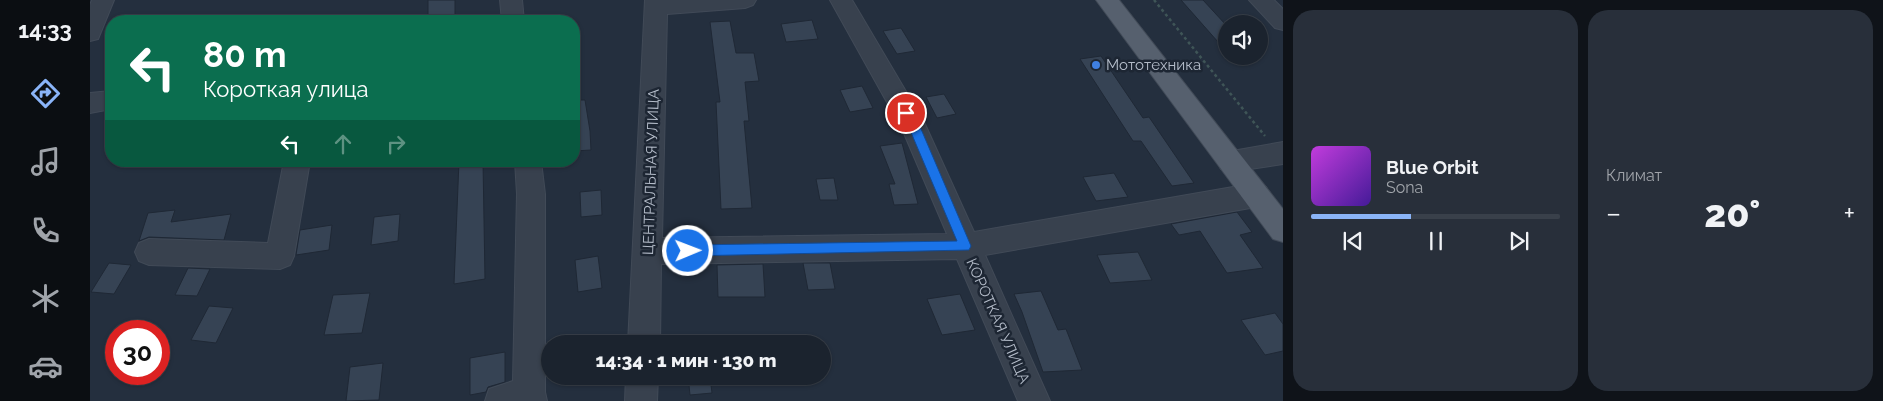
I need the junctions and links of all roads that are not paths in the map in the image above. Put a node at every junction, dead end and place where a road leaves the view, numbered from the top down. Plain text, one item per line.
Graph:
1 (103, 0) edge
2 (511, 0) edge
3 (745, 0) edge
4 (841, 0) edge
5 (1107, 0) edge
6 (1260, 0) edge
7 (656, 4) edge
8 (512, 15) edge
9 (1283, 22) edge
10 (90, 33) edge
11 (105, 101) edge
12 (90, 103) edge
13 (1282, 154) edge
14 (1230, 161) junction
15 (296, 167) edge
16 (529, 167) edge
17 (1256, 195) junction
18 (1283, 230) edge
19 (965, 246) junction
20 (648, 251) junction
21 (149, 252) dead end
22 (644, 335) edge
23 (642, 385) edge
24 (520, 398) edge
25 (641, 401) edge
26 (1034, 401) edge

1 - 10 street
2 - 8 street
3 - 7 street
4 - 19 street, КОРОТКАЯ УЛИЦА
5 - 14 main road
6 - 9 street
7 - 20 street, ЦЕНТРАЛЬНАЯ УЛИЦА
11 - 12 street
13 - 14 street
14 - 17 main road
15 - 21 street
16 - 24 street
17 - 18 main road
17 - 19 street
19 - 20 street
19 - 26 street, КОРОТКАЯ УЛИЦА
20 - 22 street, ЦЕНТРАЛЬНАЯ УЛИЦА
23 - 25 street

